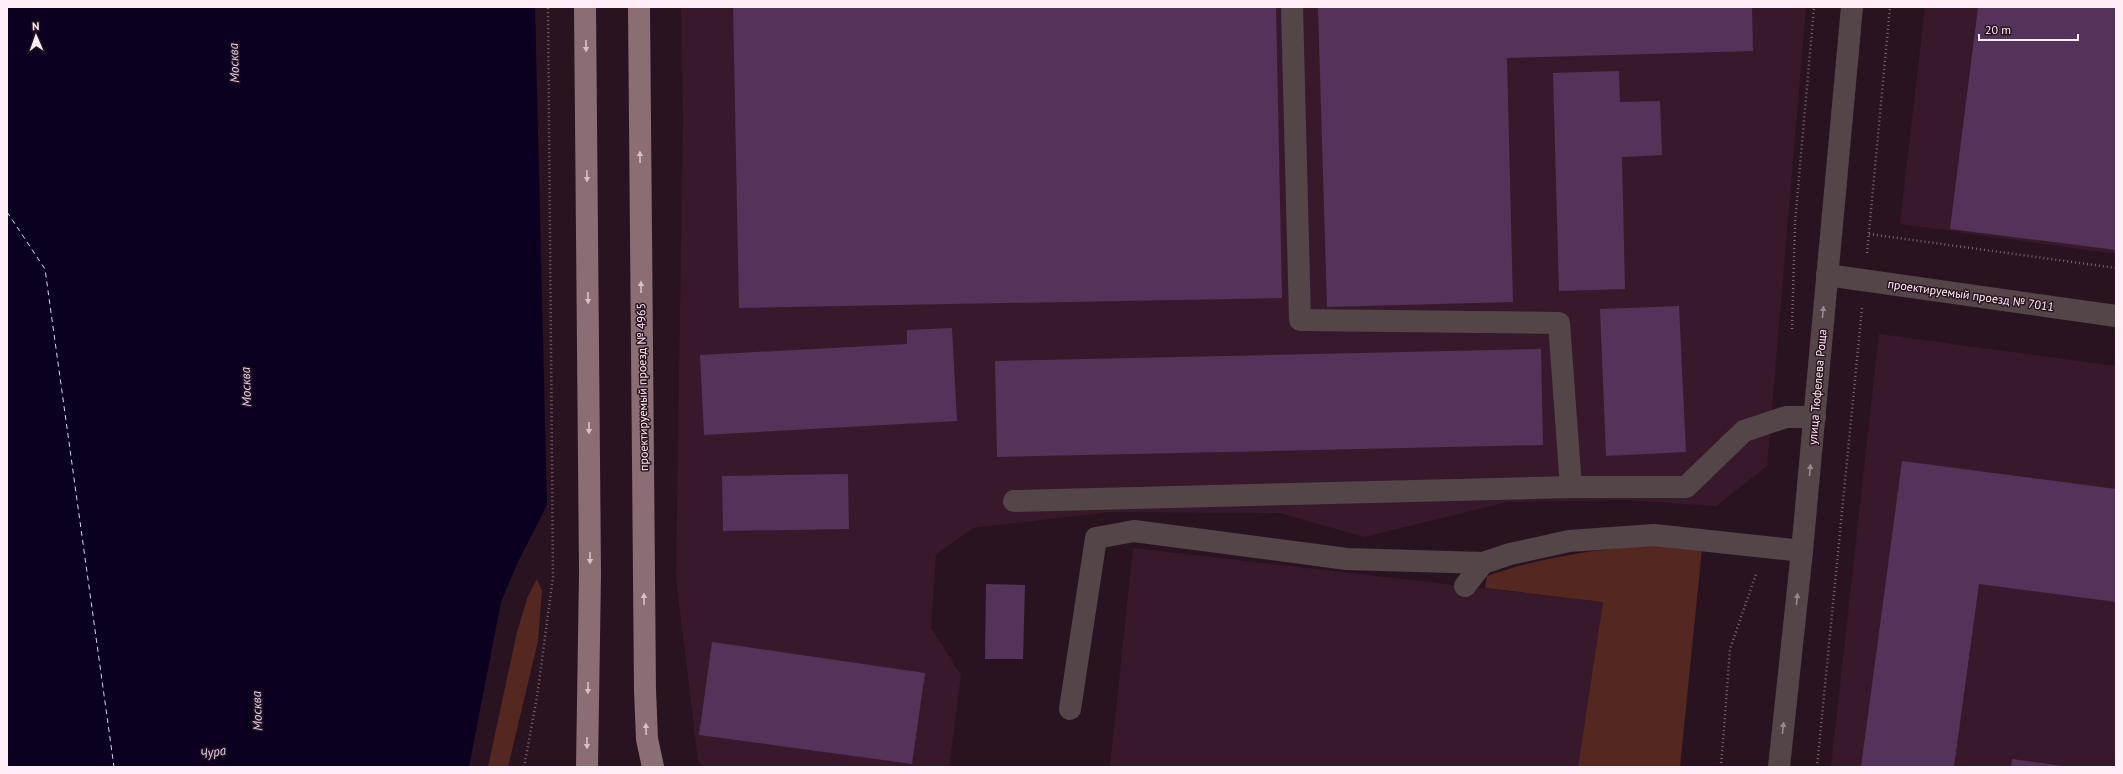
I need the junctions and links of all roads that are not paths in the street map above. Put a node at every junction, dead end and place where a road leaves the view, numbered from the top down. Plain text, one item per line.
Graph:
1 (585, 7) edge
2 (639, 7) edge
3 (1292, 7) edge
4 (1852, 7) edge
5 (1827, 275) junction
6 (2116, 316) edge
7 (1814, 417) junction
8 (1571, 487) junction
9 (1014, 502) dead end
10 (1802, 551) junction
11 (1482, 563) junction
12 (1465, 586) dead end
13 (1070, 709) dead end
14 (587, 767) edge
15 (653, 767) edge
16 (1779, 767) edge

1 -> 14 main road
15 -> 2 main road, проектируемый проезд № 4965
3 - 8 street
4 - 5 street, улица Тюфелева Роща
5 - 6 street, проектируемый проезд № 7011
7 -> 5 street, улица Тюфелева Роща
7 - 8 street
10 -> 7 street, улица Тюфелева Роща
8 - 9 street
10 - 11 street
16 -> 10 street, улица Тюфелева Роща
11 - 12 street
11 - 13 street

